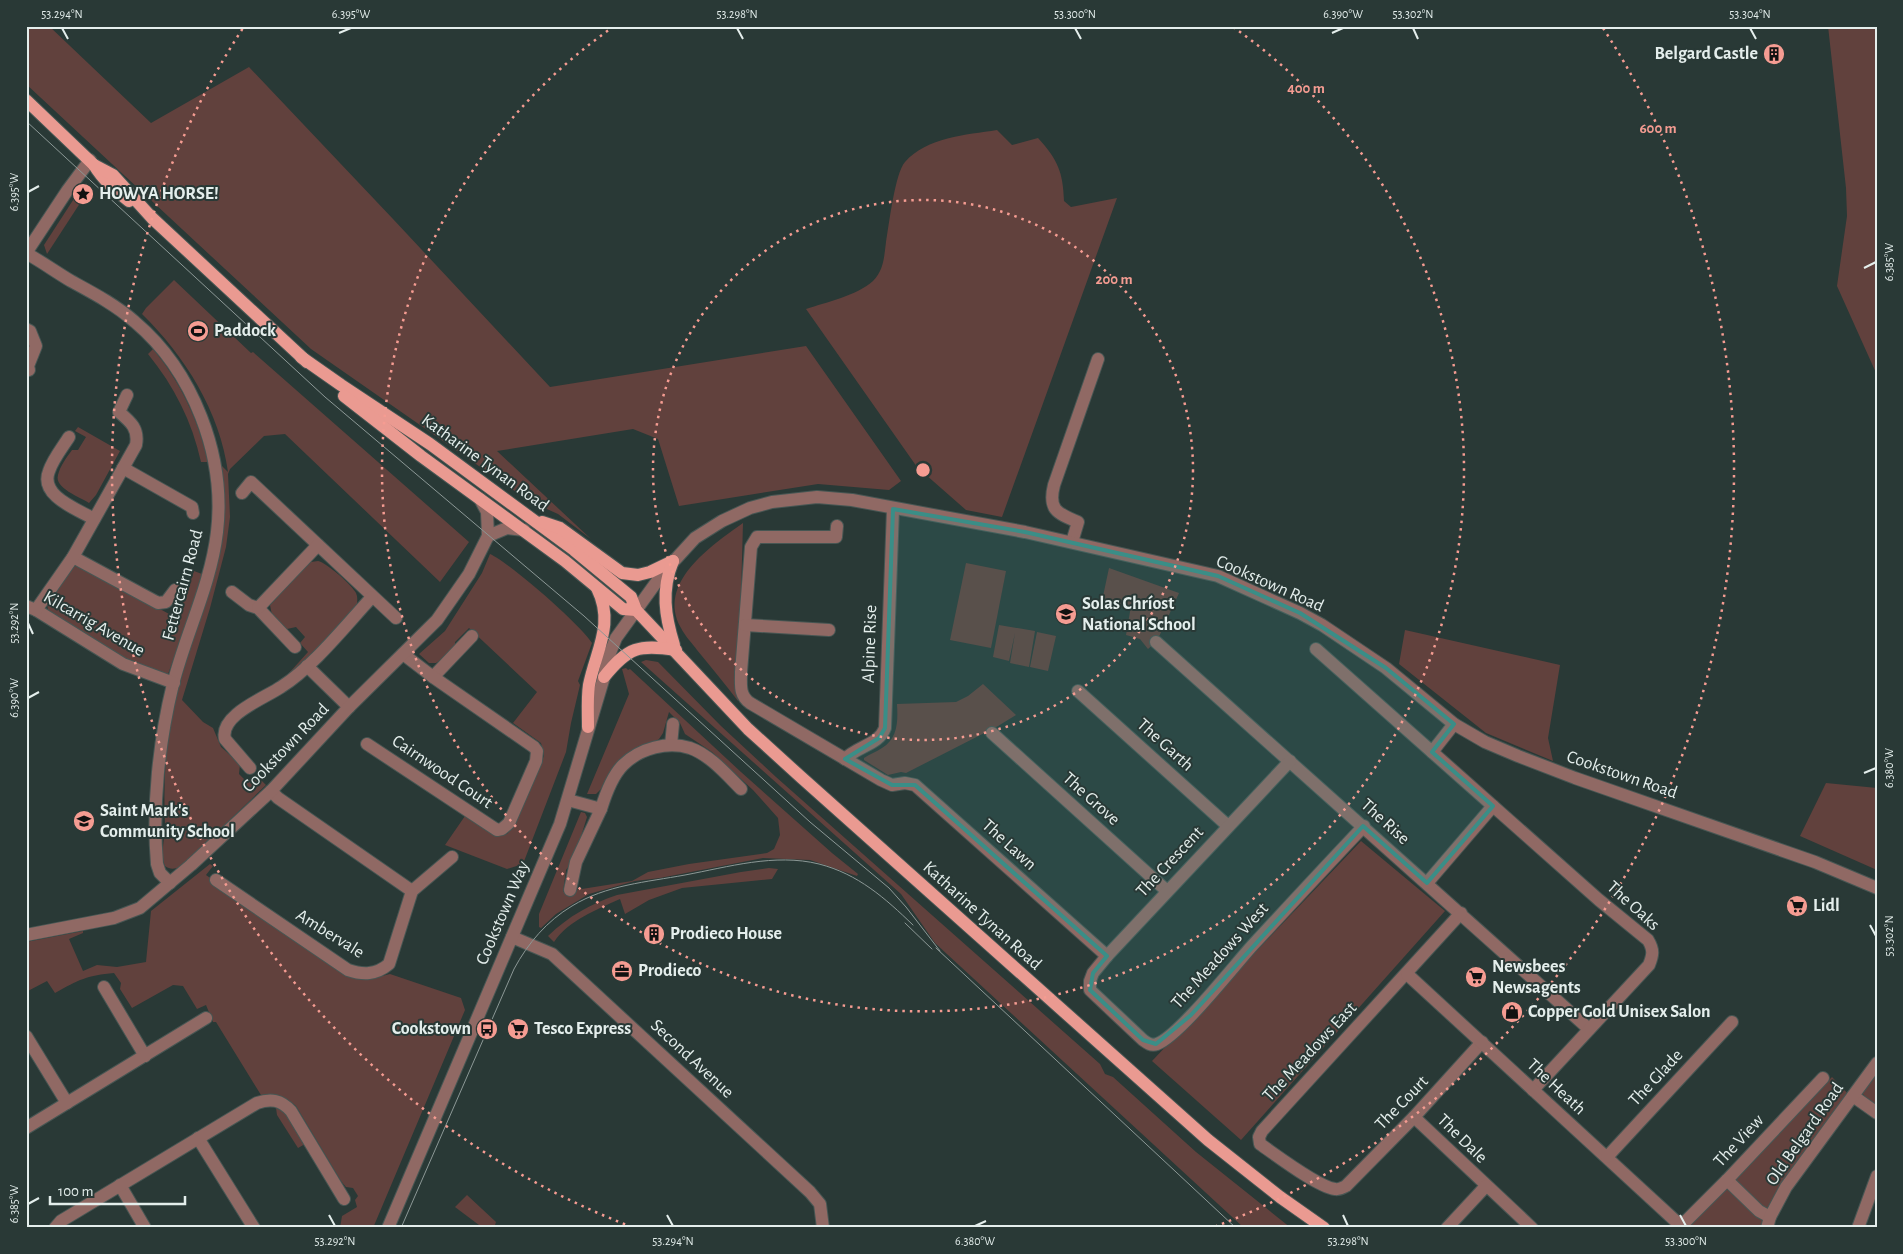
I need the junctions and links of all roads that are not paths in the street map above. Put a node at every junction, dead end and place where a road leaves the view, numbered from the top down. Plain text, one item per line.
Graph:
1 (26, 100) edge
2 (92, 162) junction
3 (26, 253) edge
4 (26, 328) edge
5 (301, 357) junction
6 (1098, 359) dead end
7 (29, 370) dead end
8 (127, 395) dead end
9 (69, 437) dead end
10 (123, 468) junction
11 (242, 493) dead end
12 (480, 499) junction
13 (893, 509) junction
14 (193, 513) dead end
15 (94, 518) junction
16 (532, 519) junction
17 (837, 526) dead end
18 (524, 530) junction
19 (488, 536) junction
20 (1072, 542) junction
21 (318, 545) junction
22 (73, 557) junction
23 (673, 561) junction
24 (596, 586) junction
25 (175, 590) dead end
26 (232, 592) dead end
27 (372, 597) junction
28 (31, 608) edge
29 (258, 608) junction
30 (636, 610) junction
31 (396, 618) dead end
32 (745, 625) junction
33 (830, 630) dead end
34 (472, 636) dead end
35 (1156, 642) dead end
36 (295, 647) dead end
37 (1316, 648) dead end
38 (676, 650) junction
39 (403, 654) junction
40 (307, 666) junction
41 (433, 677) junction
42 (604, 677) junction
43 (174, 683) junction
44 (1078, 691) dead end
45 (349, 707) junction
46 (673, 724) dead end
47 (1454, 724) junction
48 (588, 727) junction
49 (992, 733) dead end
50 (368, 744) dead end
51 (671, 745) junction
52 (1432, 752) junction
53 (845, 759) junction
54 (1290, 761) junction
55 (250, 768) dead end
56 (741, 789) dead end
57 (271, 791) junction
58 (568, 800) junction
59 (1493, 806) junction
60 (601, 809) junction
61 (1228, 826) junction
62 (1364, 826) junction
63 (452, 857) dead end
64 (216, 880) dead end
65 (170, 883) junction
66 (1427, 883) junction
67 (1877, 888) edge
68 (570, 890) dead end
69 (412, 891) junction
70 (1167, 891) junction
71 (1461, 913) junction
72 (26, 934) edge
73 (512, 938) junction
74 (1107, 956) junction
75 (1407, 974) junction
76 (104, 987) dead end
77 (1093, 994) joint
78 (206, 1018) dead end
79 (1732, 1022) dead end
80 (1589, 1029) junction
81 (26, 1036) edge
82 (1482, 1042) junction
83 (145, 1056) junction
84 (1877, 1064) edge
85 (1824, 1078) dead end
86 (1533, 1090) junction
87 (1853, 1096) junction
88 (67, 1104) junction
89 (1877, 1113) edge
90 (1414, 1117) junction
91 (26, 1128) edge
92 (198, 1138) junction
93 (1607, 1157) junction
94 (1877, 1176) edge
95 (1727, 1180) junction
96 (120, 1185) junction
97 (1346, 1186) joint
98 (1486, 1186) junction
99 (344, 1199) dead end
100 (1768, 1222) edge
101 (1680, 1227) edge
102 (55, 1228) edge
103 (145, 1228) edge
104 (254, 1228) edge
105 (388, 1228) edge
106 (823, 1228) edge
107 (1324, 1228) edge
108 (1447, 1228) edge
109 (1532, 1228) edge
110 (1858, 1228) edge

1 - 2 main road, Katharine Tynan Road
2 - 3 street
2 - 5 main road, Katharine Tynan Road
3 - 43 street, Fettercairn Road
4 - 7 street
5 - 12 main road, Katharine Tynan Road
5 - 16 main road, Katharine Tynan Road
6 - 20 street
8 - 10 street
9 - 15 street
10 - 14 street
10 - 15 street
11 - 21 street
12 - 18 main road, Katharine Tynan Road
12 - 19 street, Katharine Tynan Road
13 - 20 street, Cookstown Road
13 - 23 street, Cookstown Road
13 - 53 street, Alpine Rise
15 - 22 street
16 - 23 main road
16 - 30 main road, Katharine Tynan Road
17 - 32 street
18 - 19 street
18 - 24 main road, Katharine Tynan Road
19 - 39 street, Cookstown Road
20 - 47 street, Cookstown Road
21 - 27 street
21 - 29 street
22 - 25 street
22 - 28 street
23 - 30 street, Cookstown Road
23 - 38 main road
24 - 30 main road, Katharine Tynan Road
24 - 48 main road
26 - 29 street
27 - 31 street
27 - 40 street
28 - 43 street, Kilcarrig Avenue
29 - 36 street
30 - 38 main road, Katharine Tynan Road
30 - 42 street, Cookstown Way
32 - 33 street
32 - 53 street
34 - 41 street
35 - 54 street, The Rise
37 - 52 street, The Oaks
38 - 42 main road
38 - 107 main road, Katharine Tynan Road
39 - 41 street
39 - 45 street, Cookstown Road
40 - 45 street
40 - 55 street
41 - 50 street, Cairnwood Court
42 - 48 street, Cookstown Way
43 - 65 street, Fettercairn Road
44 - 61 street, The Garth
45 - 57 street, Cookstown Road
46 - 51 street
47 - 52 street
47 - 67 street, Cookstown Road
48 - 58 street, Cookstown Way
49 - 70 street, The Grove
51 - 56 street
51 - 60 street
52 - 59 street, The Oaks
53 - 74 street, The Lawn
54 - 61 street, The Crescent
54 - 62 street, The Rise
57 - 65 street, Cookstown Road
57 - 69 street
58 - 60 street
58 - 73 street, Cookstown Way
59 - 66 street
59 - 80 street, The Oaks
60 - 68 street
61 - 70 street, The Crescent
62 - 66 street, The Rise
62 - 77 street, The Meadows West
63 - 69 street
64 - 69 street, Ambervale
65 - 72 street, Cookstown Road
66 - 71 street, The Rise
70 - 74 street, The Crescent
71 - 75 street, The Meadows East
71 - 80 street, The Rise
73 - 105 street, Cookstown Way
73 - 106 street, Second Avenue
74 - 77 street, The Crescent
75 - 82 street, The Heath
75 - 97 street, The Meadows East
76 - 83 street
78 - 83 street
79 - 93 street, The Glade
80 - 86 street, The Oaks
81 - 88 street
82 - 86 street, The Heath
82 - 90 street, The Court
83 - 88 street
84 - 87 street, Old Belgard Road
85 - 95 street, The View
86 - 93 street, The Heath
87 - 89 street
87 - 100 street, Old Belgard Road
88 - 91 street
90 - 97 street, The Court
90 - 98 street, The Dale
92 - 96 street
92 - 99 street
92 - 104 street
93 - 101 street, The Heath
94 - 110 street
95 - 100 street
95 - 101 street, The View
96 - 102 street
96 - 103 street
98 - 108 street, The Dale
98 - 109 street, The Dale

